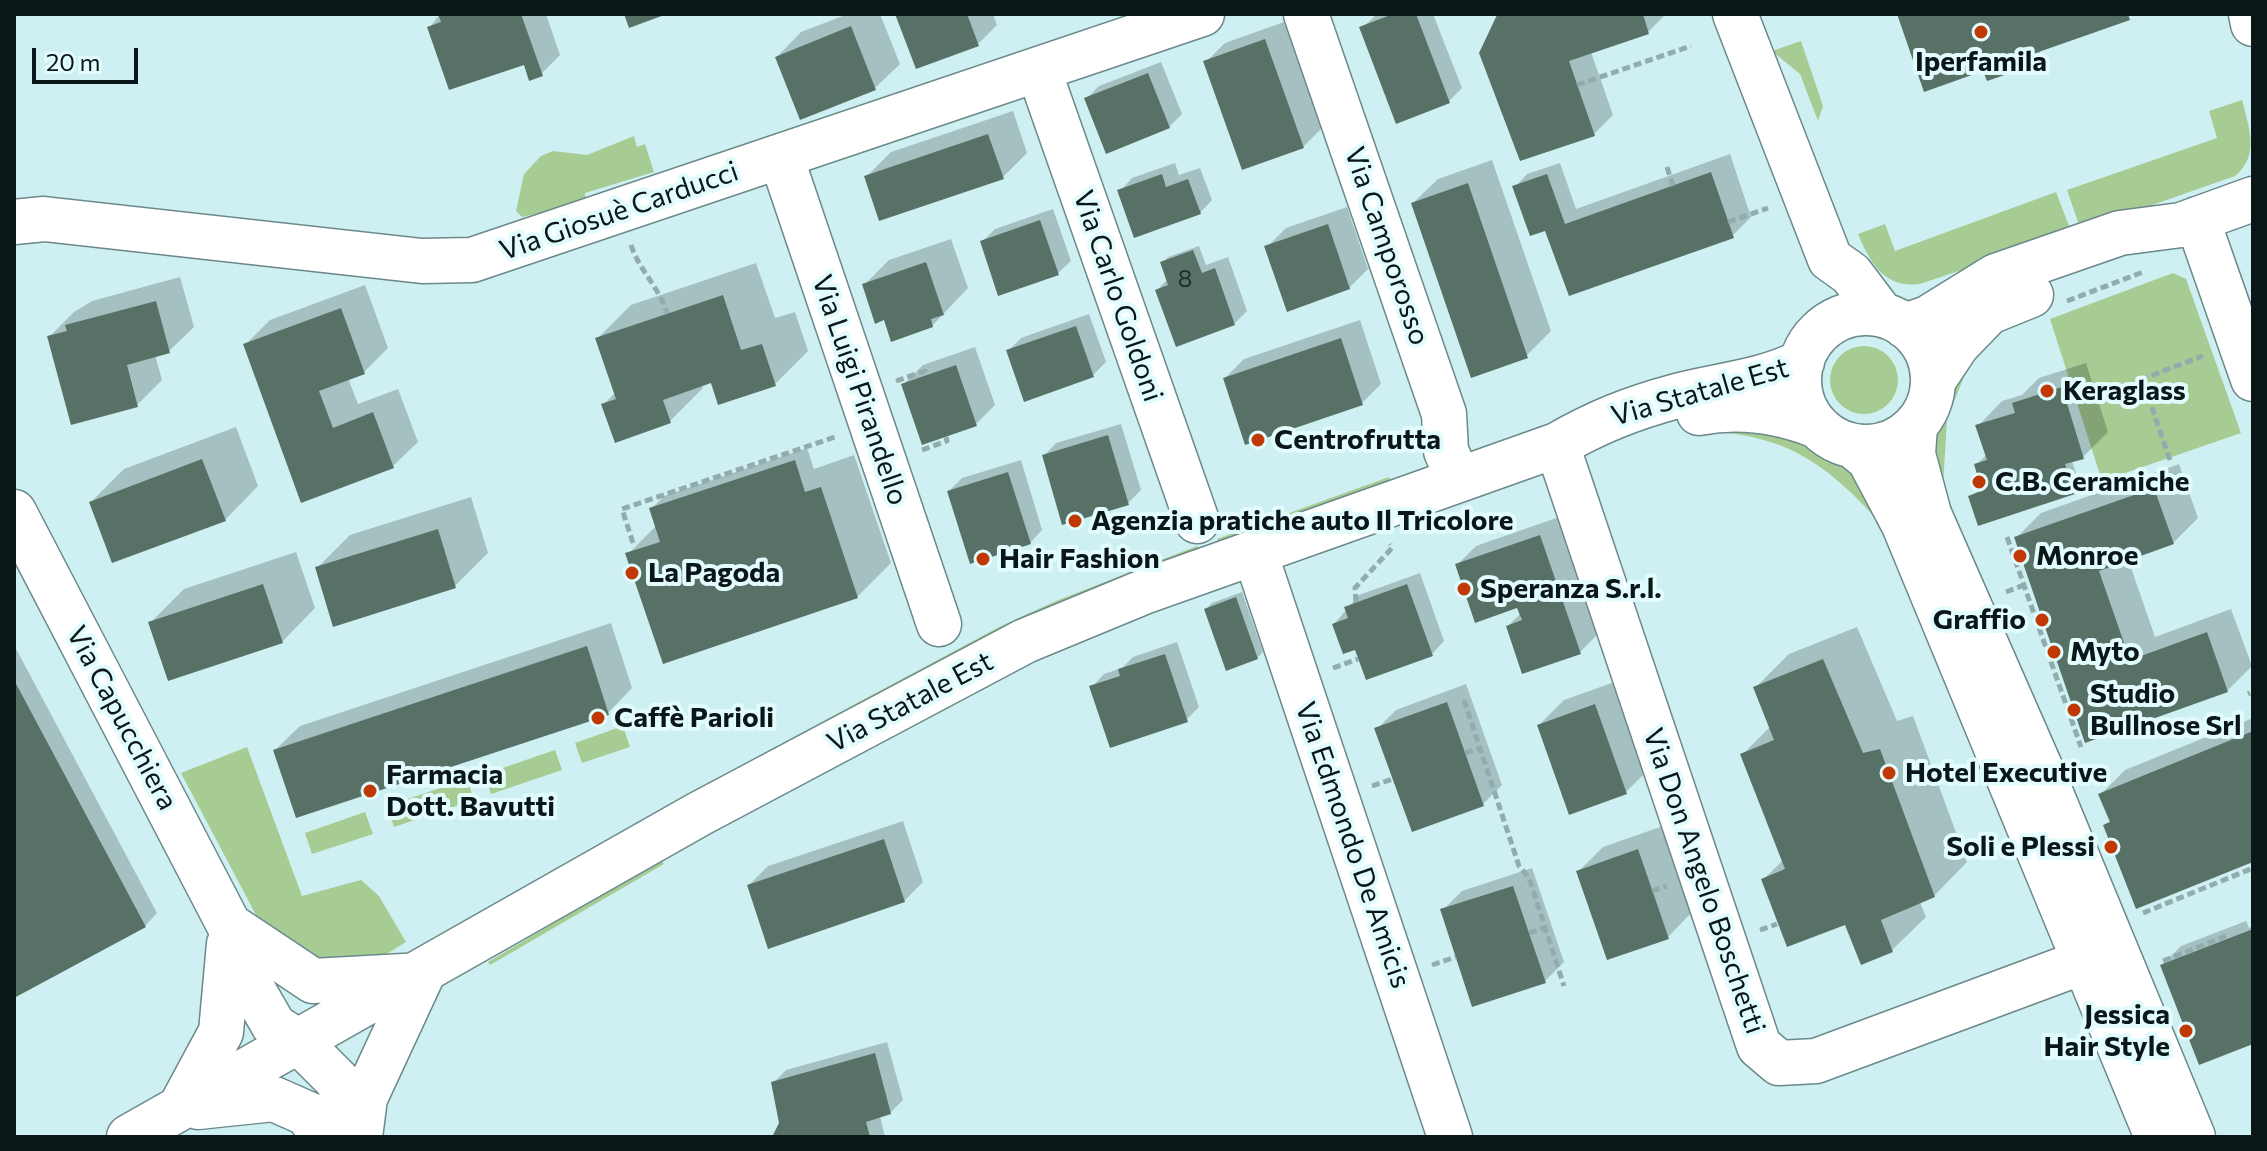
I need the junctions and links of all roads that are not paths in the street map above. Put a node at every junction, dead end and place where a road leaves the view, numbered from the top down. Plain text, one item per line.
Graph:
1 (1202, 14) edge
2 (1306, 14) edge
3 (1735, 14) edge
4 (2251, 14) edge
5 (2253, 24) edge
6 (1039, 71) junction
7 (781, 157) junction
8 (2253, 199) edge
9 (14, 222) edge
10 (2189, 222) junction
11 (1830, 259) junction
12 (1894, 321) junction
13 (1830, 324) junction
14 (1802, 362) junction
15 (2253, 379) edge
16 (1933, 381) junction
17 (1915, 426) junction
18 (1835, 436) junction
19 (1557, 445) junction
20 (1459, 480) junction
21 (14, 512) edge
22 (1197, 521) dead end
23 (1255, 553) junction
24 (939, 624) dead end
25 (229, 937) junction
26 (2113, 942) junction
27 (280, 961) junction
28 (422, 975) junction
29 (300, 1043) junction
30 (179, 1109) junction
31 (315, 1125) edge
32 (129, 1137) edge
33 (359, 1137) edge
34 (1450, 1137) edge
35 (2157, 1137) edge
36 (2193, 1137) edge

1 - 6 street, Via Giosuè Carducci
2 - 20 street, Via Camporosso
3 - 11 street
4 - 5 street
6 - 7 street, Via Giosuè Carducci
6 - 22 street, Via Carlo Goldoni
7 - 9 street, Via Giosuè Carducci
7 - 24 street, Via Luigi Pirandello
8 - 10 street
10 - 12 street
10 - 15 street
10 - 16 street
11 - 12 street
11 - 13 street
12 - 13 street
12 - 16 street
13 - 14 street, Via Statale Est
14 - 18 street, Via Statale Est
14 - 19 street, Via Statale Est
16 - 17 street
17 - 18 street, Via Statale Est
17 - 26 street
18 - 19 street, Via Statale Est
18 - 26 street
19 - 20 street, Via Statale Est
19 - 26 street, Via Don Angelo Boschetti
20 - 23 street, Via Statale Est
21 - 25 street, Via Capucchiera
23 - 28 street, Via Statale Est
23 - 34 street, Via Edmondo De Amicis
25 - 27 street, Via Capucchiera
25 - 29 street, Via Capucchiera
25 - 30 street
26 - 35 street
26 - 36 street
27 - 28 street, Via Capucchiera
27 - 29 street
28 - 29 street, Via Statale Est
28 - 33 street
29 - 30 street, Via Statale Est
29 - 31 street
29 - 33 street, Via Capucchiera
30 - 31 street
30 - 32 street, Via Statale Est

